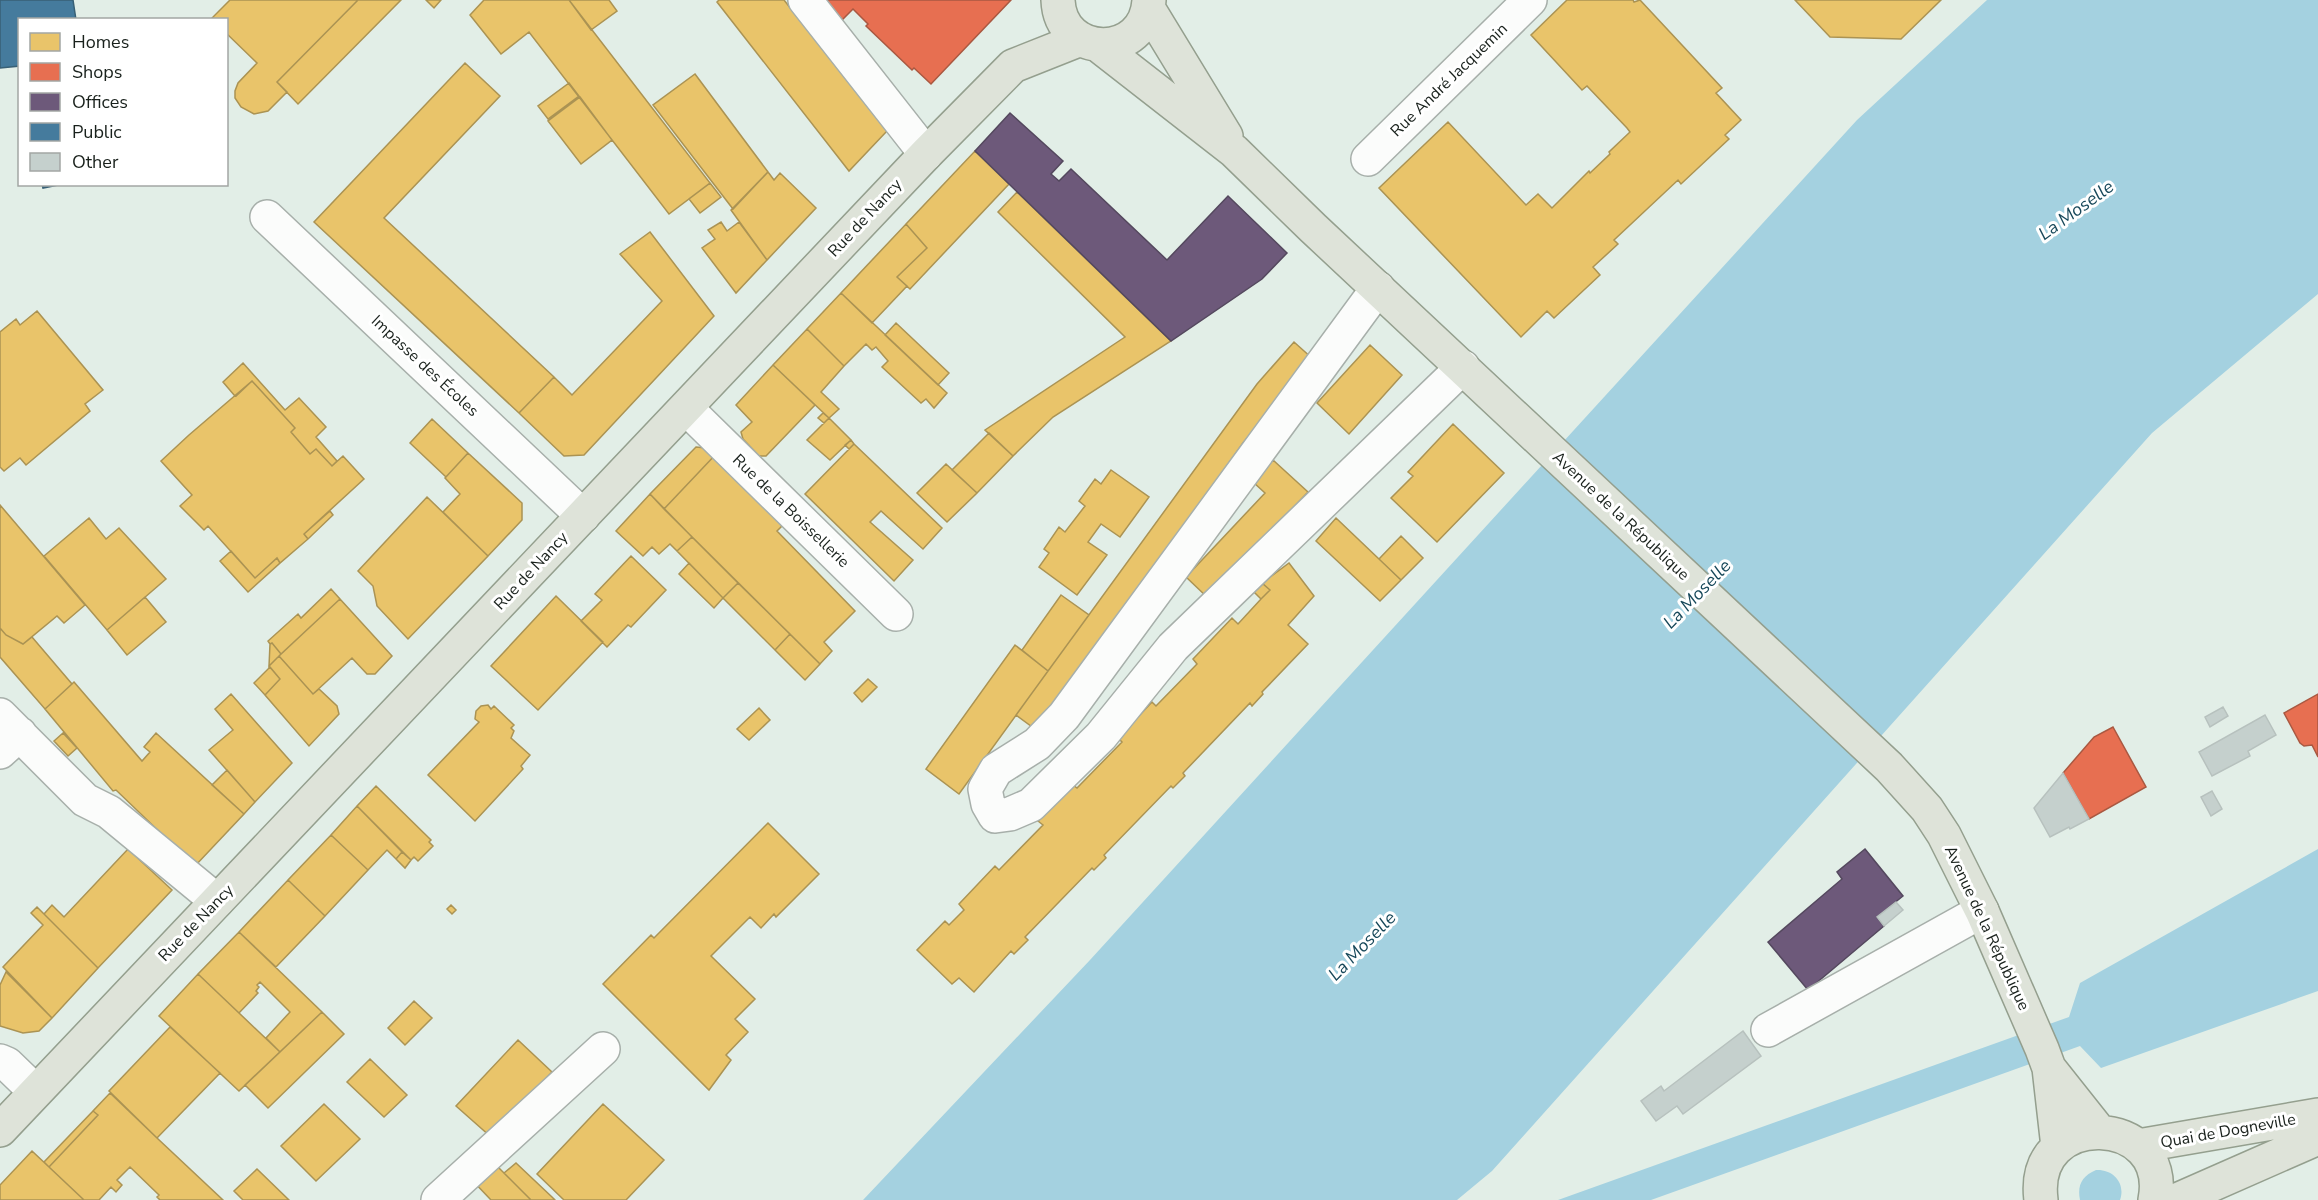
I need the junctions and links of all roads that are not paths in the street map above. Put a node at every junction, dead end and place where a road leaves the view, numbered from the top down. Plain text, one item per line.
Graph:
1 (805, 0) edge
2 (1058, 0) edge
3 (1530, 0) edge
4 (1149, 4) edge
5 (1089, 42) junction
6 (1234, 151) junction
7 (926, 154) junction
8 (1368, 159) dead end
9 (267, 217) dead end
10 (1378, 288) junction
11 (1463, 367) junction
12 (686, 408) junction
13 (583, 516) junction
14 (896, 614) dead end
15 (7, 733) edge
16 (217, 901) junction
17 (1982, 911) junction
18 (1768, 1030) dead end
19 (603, 1049) dead end
20 (2046, 1059) junction
21 (0, 1061) edge
22 (36, 1091) junction
23 (2318, 1115) edge
24 (0, 1130) edge
25 (2099, 1131) junction
26 (2318, 1138) edge
27 (2138, 1146) junction
28 (2058, 1147) junction
29 (2034, 1196) edge
30 (438, 1200) edge
31 (2155, 1200) edge
32 (2176, 1200) edge

1 - 7 street
2 - 5 main road, Avenue de la République
3 - 8 street, Rue André Jacquemin
4 - 5 main road, Rue de Nancy
4 - 6 main road, Avenue de la République
5 - 6 main road, Avenue de la République
5 - 7 main road, Rue de Nancy
6 - 10 main road, Avenue de la République
7 - 12 main road, Rue de Nancy
9 - 13 street, Impasse des Écoles
10 - 11 main road, Avenue de la République
10 - 11 street
11 - 17 main road, Avenue de la République
12 - 13 main road, Rue de Nancy
12 - 14 street, Rue de la Boissellerie
13 - 16 main road, Rue de Nancy
15 - 16 street
16 - 22 main road, Rue de Nancy
17 - 18 street
17 - 20 main road, Avenue de la République
19 - 30 street
20 - 25 main road, Avenue de la République
20 - 28 main road, Avenue de la République
21 - 22 street
22 - 24 main road, Rue de Nancy
23 - 27 main road, Quai de Dogneville
25 - 27 main road
25 - 28 main road
26 - 32 main road, Quai de Dogneville
27 - 31 main road
28 - 29 main road

